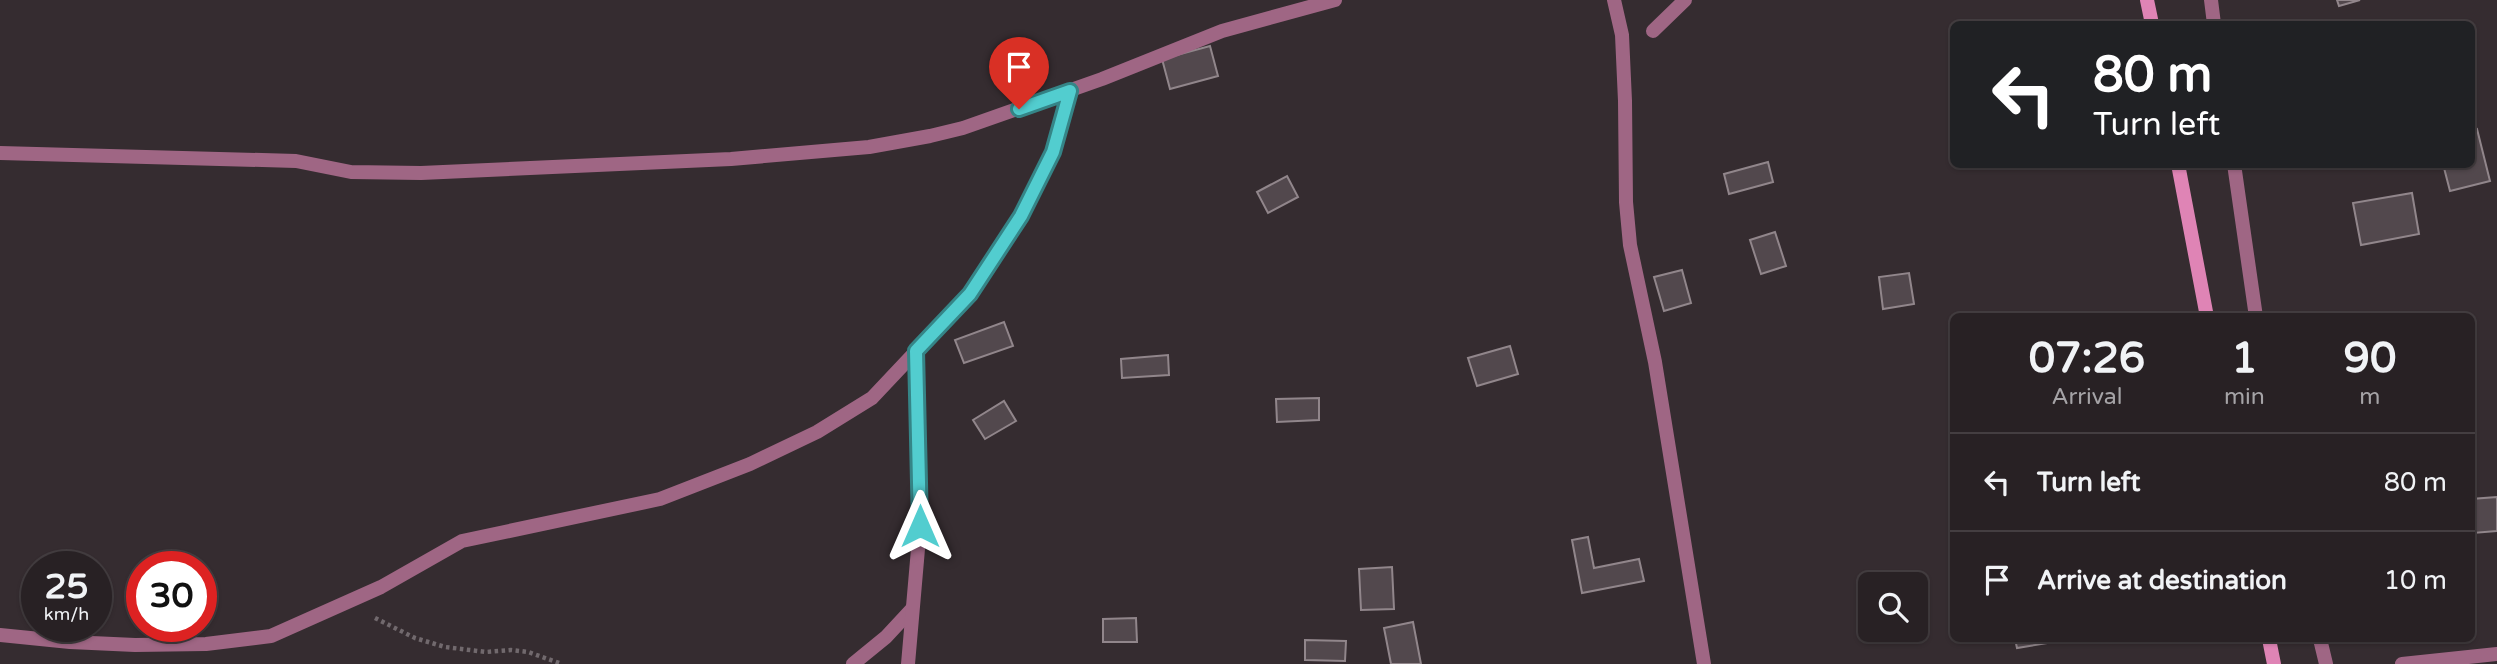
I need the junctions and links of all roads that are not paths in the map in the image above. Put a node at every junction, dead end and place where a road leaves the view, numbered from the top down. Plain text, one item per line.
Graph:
1 (1335, 0) edge
2 (1614, 0) edge
3 (1685, 0) edge
4 (2147, 0) edge
5 (2211, 0) edge
6 (2150, 21) edge
7 (2214, 21) edge
8 (1653, 31) dead end
9 (1070, 91) junction
10 (0, 153) edge
11 (2179, 168) edge
12 (2235, 168) edge
13 (2206, 313) edge
14 (2255, 313) edge
15 (916, 351) junction
16 (912, 609) junction
17 (0, 635) edge
18 (2270, 642) edge
19 (2321, 642) edge
20 (2497, 654) edge
21 (853, 664) edge
22 (908, 664) edge
23 (1704, 664) edge
24 (2274, 664) edge
25 (2326, 664) edge
26 (2402, 664) edge

1 - 9 street
2 - 23 street
3 - 8 street
4 - 6 main road
5 - 7 street
9 - 10 street
9 - 15 street
11 - 13 main road
12 - 14 street
15 - 16 street
15 - 17 street
16 - 21 street
16 - 22 street
18 - 24 main road
19 - 25 street
20 - 26 street

